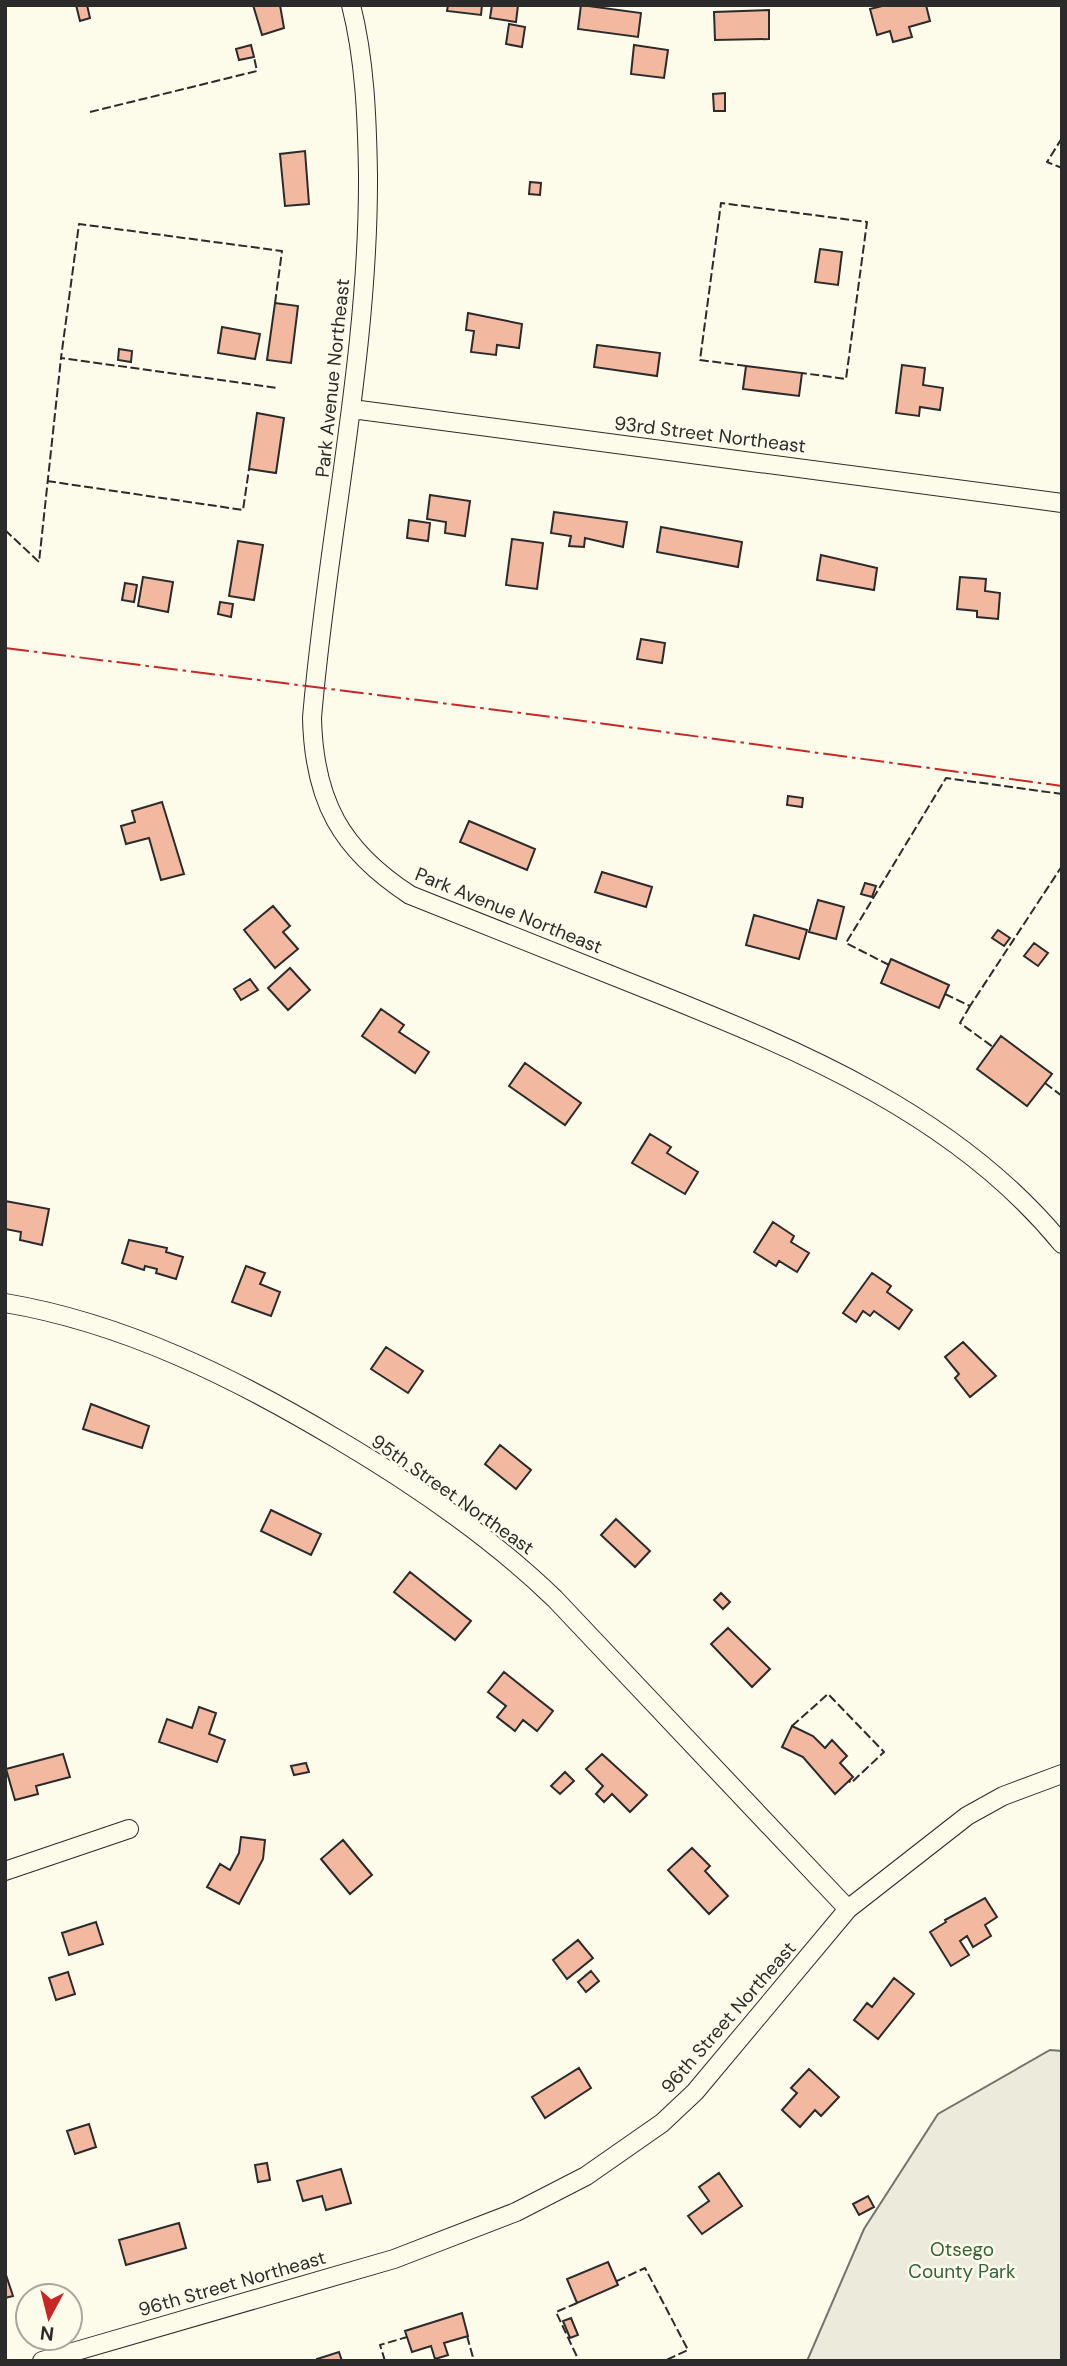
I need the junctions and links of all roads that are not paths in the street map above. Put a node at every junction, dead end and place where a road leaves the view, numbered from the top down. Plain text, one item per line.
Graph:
1 (351, 5) edge
2 (352, 409) junction
3 (1062, 503) edge
4 (1062, 1244) edge
5 (5, 1303) edge
6 (1062, 1774) edge
7 (129, 1829) dead end
8 (5, 1871) edge
9 (848, 1909) junction
10 (41, 2361) edge

1 - 2 street, Park Avenue Northeast
2 - 3 street, 93rd Street Northeast
2 - 4 street, Park Avenue Northeast
5 - 9 street, 95th Street Northeast
6 - 9 street, 96th Street Northeast
7 - 8 street
9 - 10 street, 96th Street Northeast

